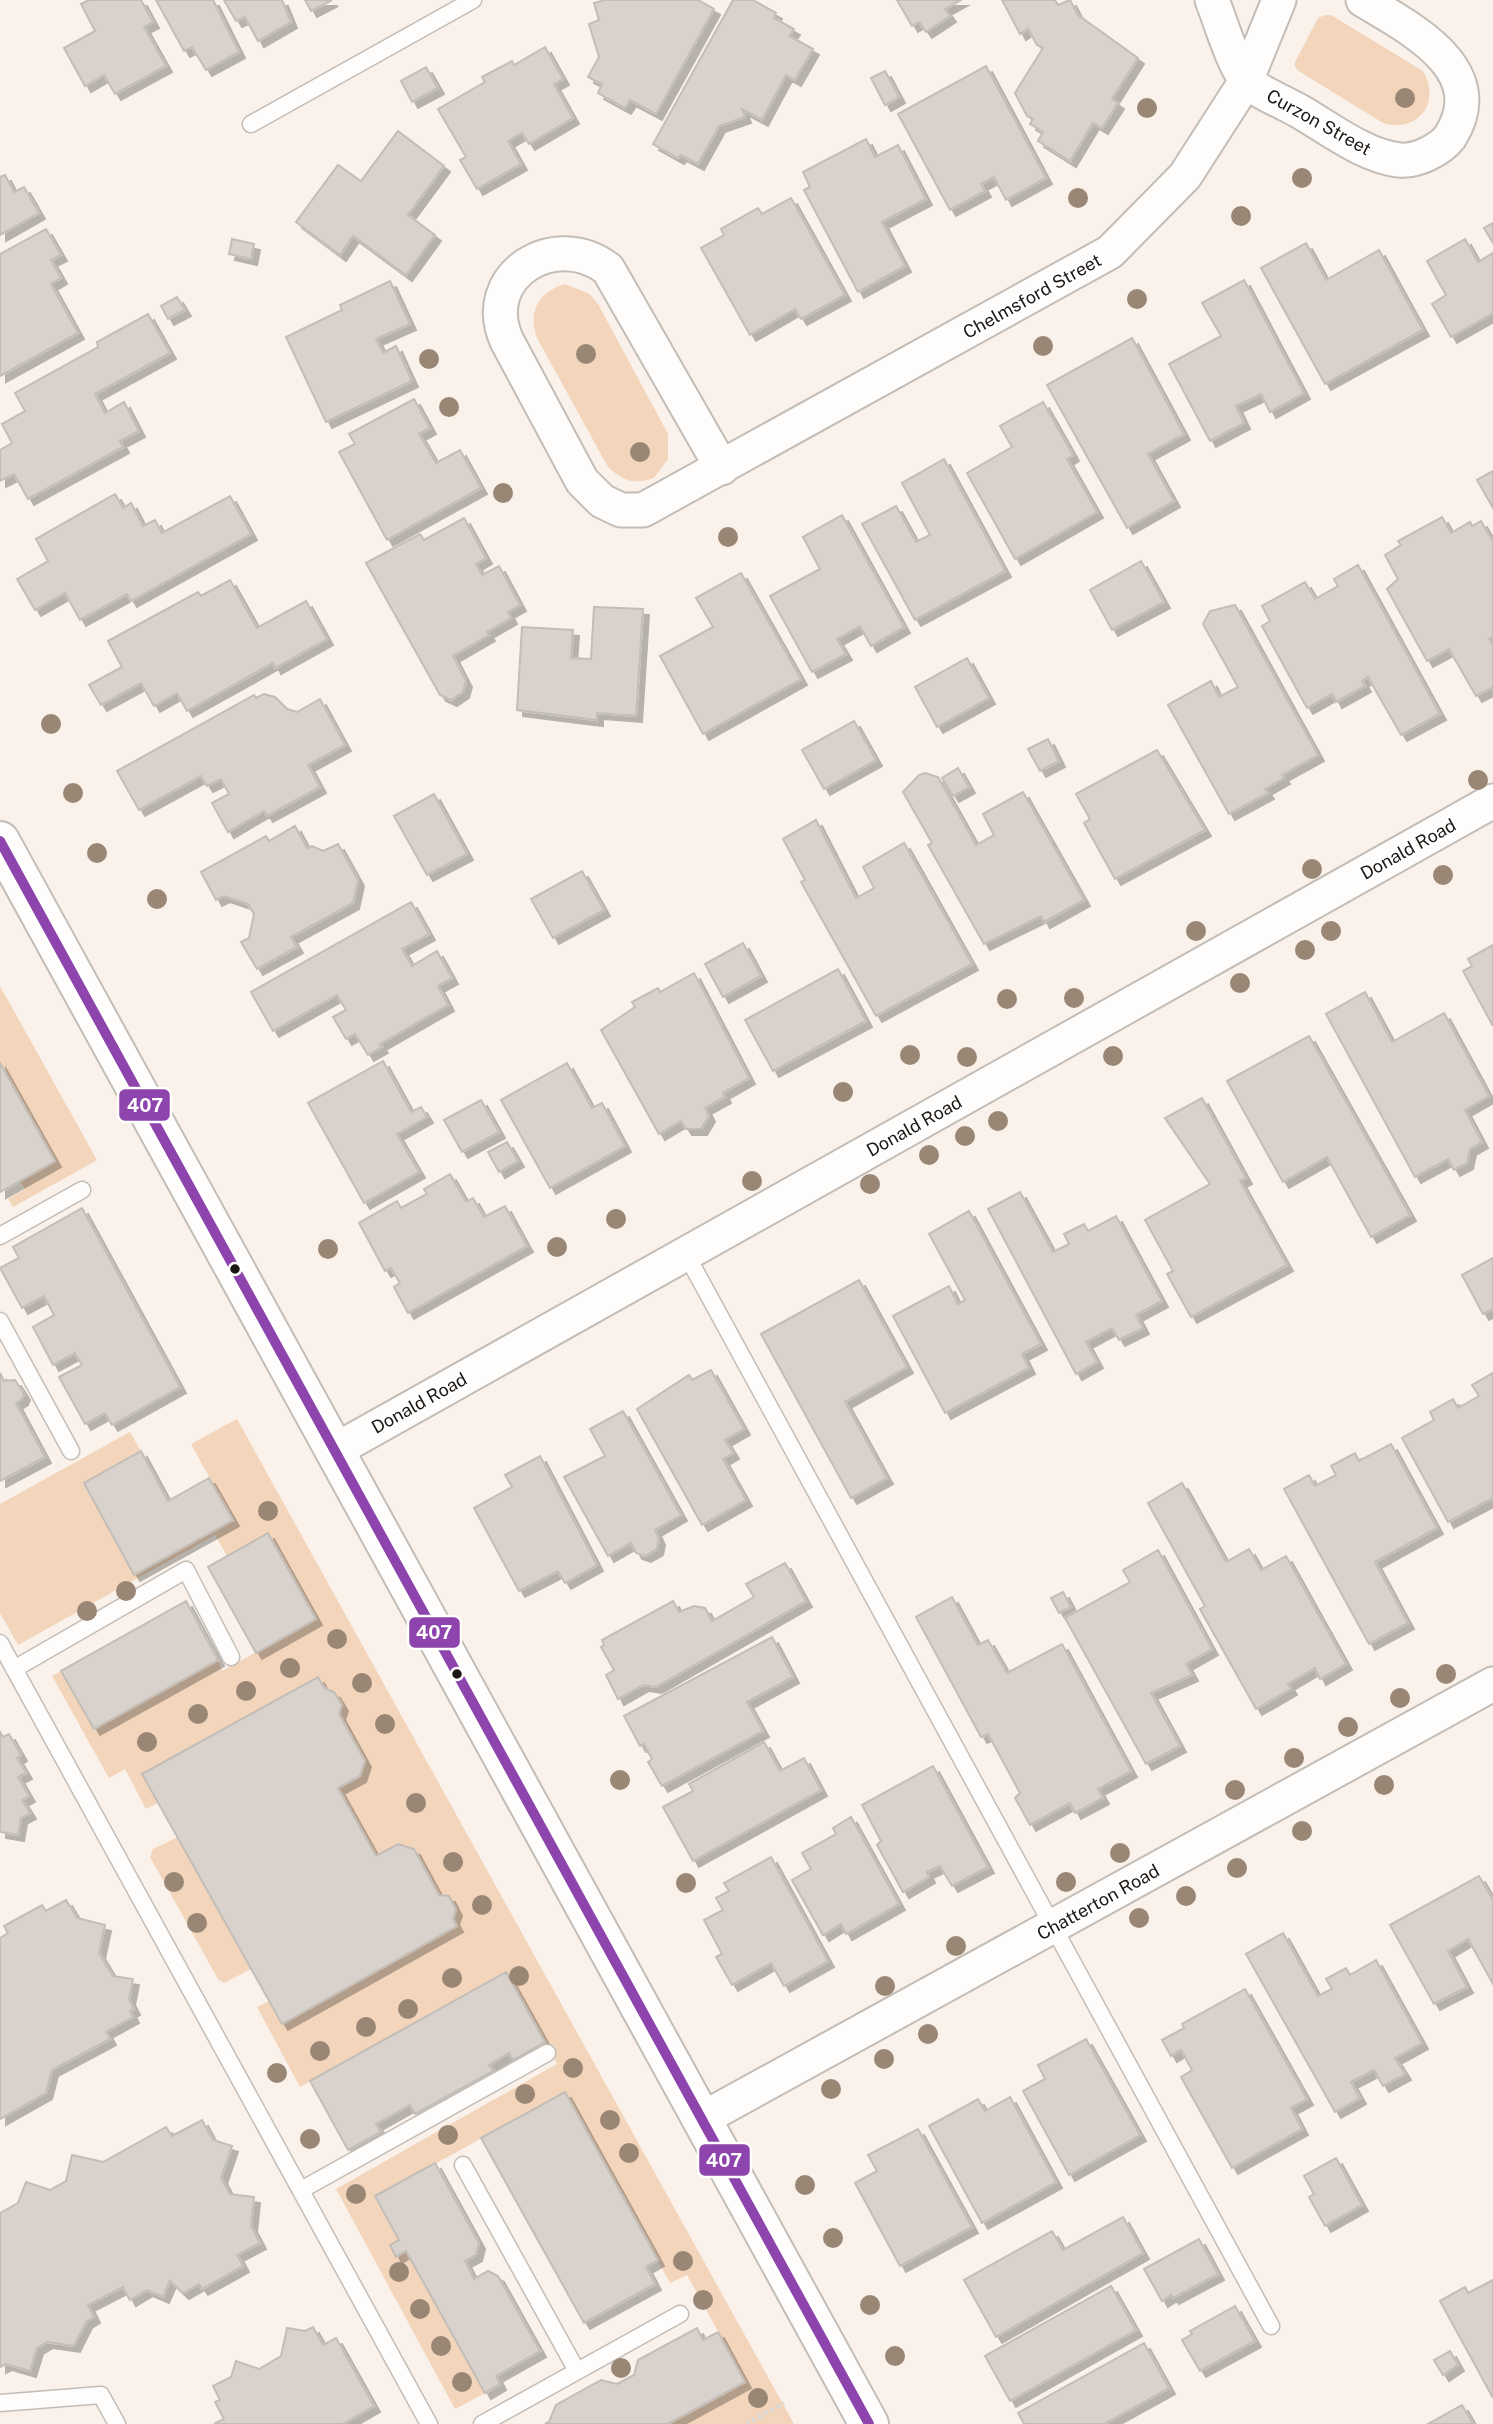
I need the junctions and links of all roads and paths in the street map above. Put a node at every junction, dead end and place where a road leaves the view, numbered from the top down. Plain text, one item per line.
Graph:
1 (473, 0) edge
2 (1212, 0) edge
3 (1279, 0) edge
4 (1363, 0) edge
5 (1246, 81) junction
6 (251, 124) dead end
7 (722, 468) junction
8 (1493, 801) edge
9 (0, 841) edge
10 (82, 1190) dead end
11 (0, 1236) edge
12 (686, 1254) junction
13 (0, 1321) edge
14 (71, 1451) dead end
15 (334, 1451) junction
16 (0, 1643) edge
17 (231, 1657) dead end
18 (14, 1669) junction
19 (1493, 1684) edge
20 (1054, 1926) junction
21 (547, 2053) dead end
22 (702, 2119) junction
23 (463, 2165) dead end
24 (301, 2190) junction
25 (680, 2314) dead end
26 (1271, 2326) dead end
27 (577, 2371) junction
28 (0, 2403) edge
29 (784, 2403) dead end
30 (117, 2424) edge
31 (429, 2424) edge
32 (482, 2424) edge
33 (746, 2424) edge
34 (869, 2424) edge

1 - 6 lane
2 - 5 street, Curzon Street
3 - 5 street, Chelmsford Street
4 - 5 street, Curzon Street
5 - 7 street, Chelmsford Street
7 - 7 street, Chelmsford Street
8 - 12 street, Donald Road
9 - 15 main road
10 - 11 lane
12 - 15 street, Donald Road
12 - 20 lane
13 - 14 lane
15 - 22 main road
16 - 18 lane
17 - 18 lane
18 - 24 lane
19 - 20 street, Chatterton Road
20 - 22 street, Chatterton Road
20 - 26 lane
21 - 24 lane
22 - 34 main road
23 - 27 lane
24 - 31 lane
25 - 27 lane
27 - 32 lane
28 - 30 lane
29 - 33 path

